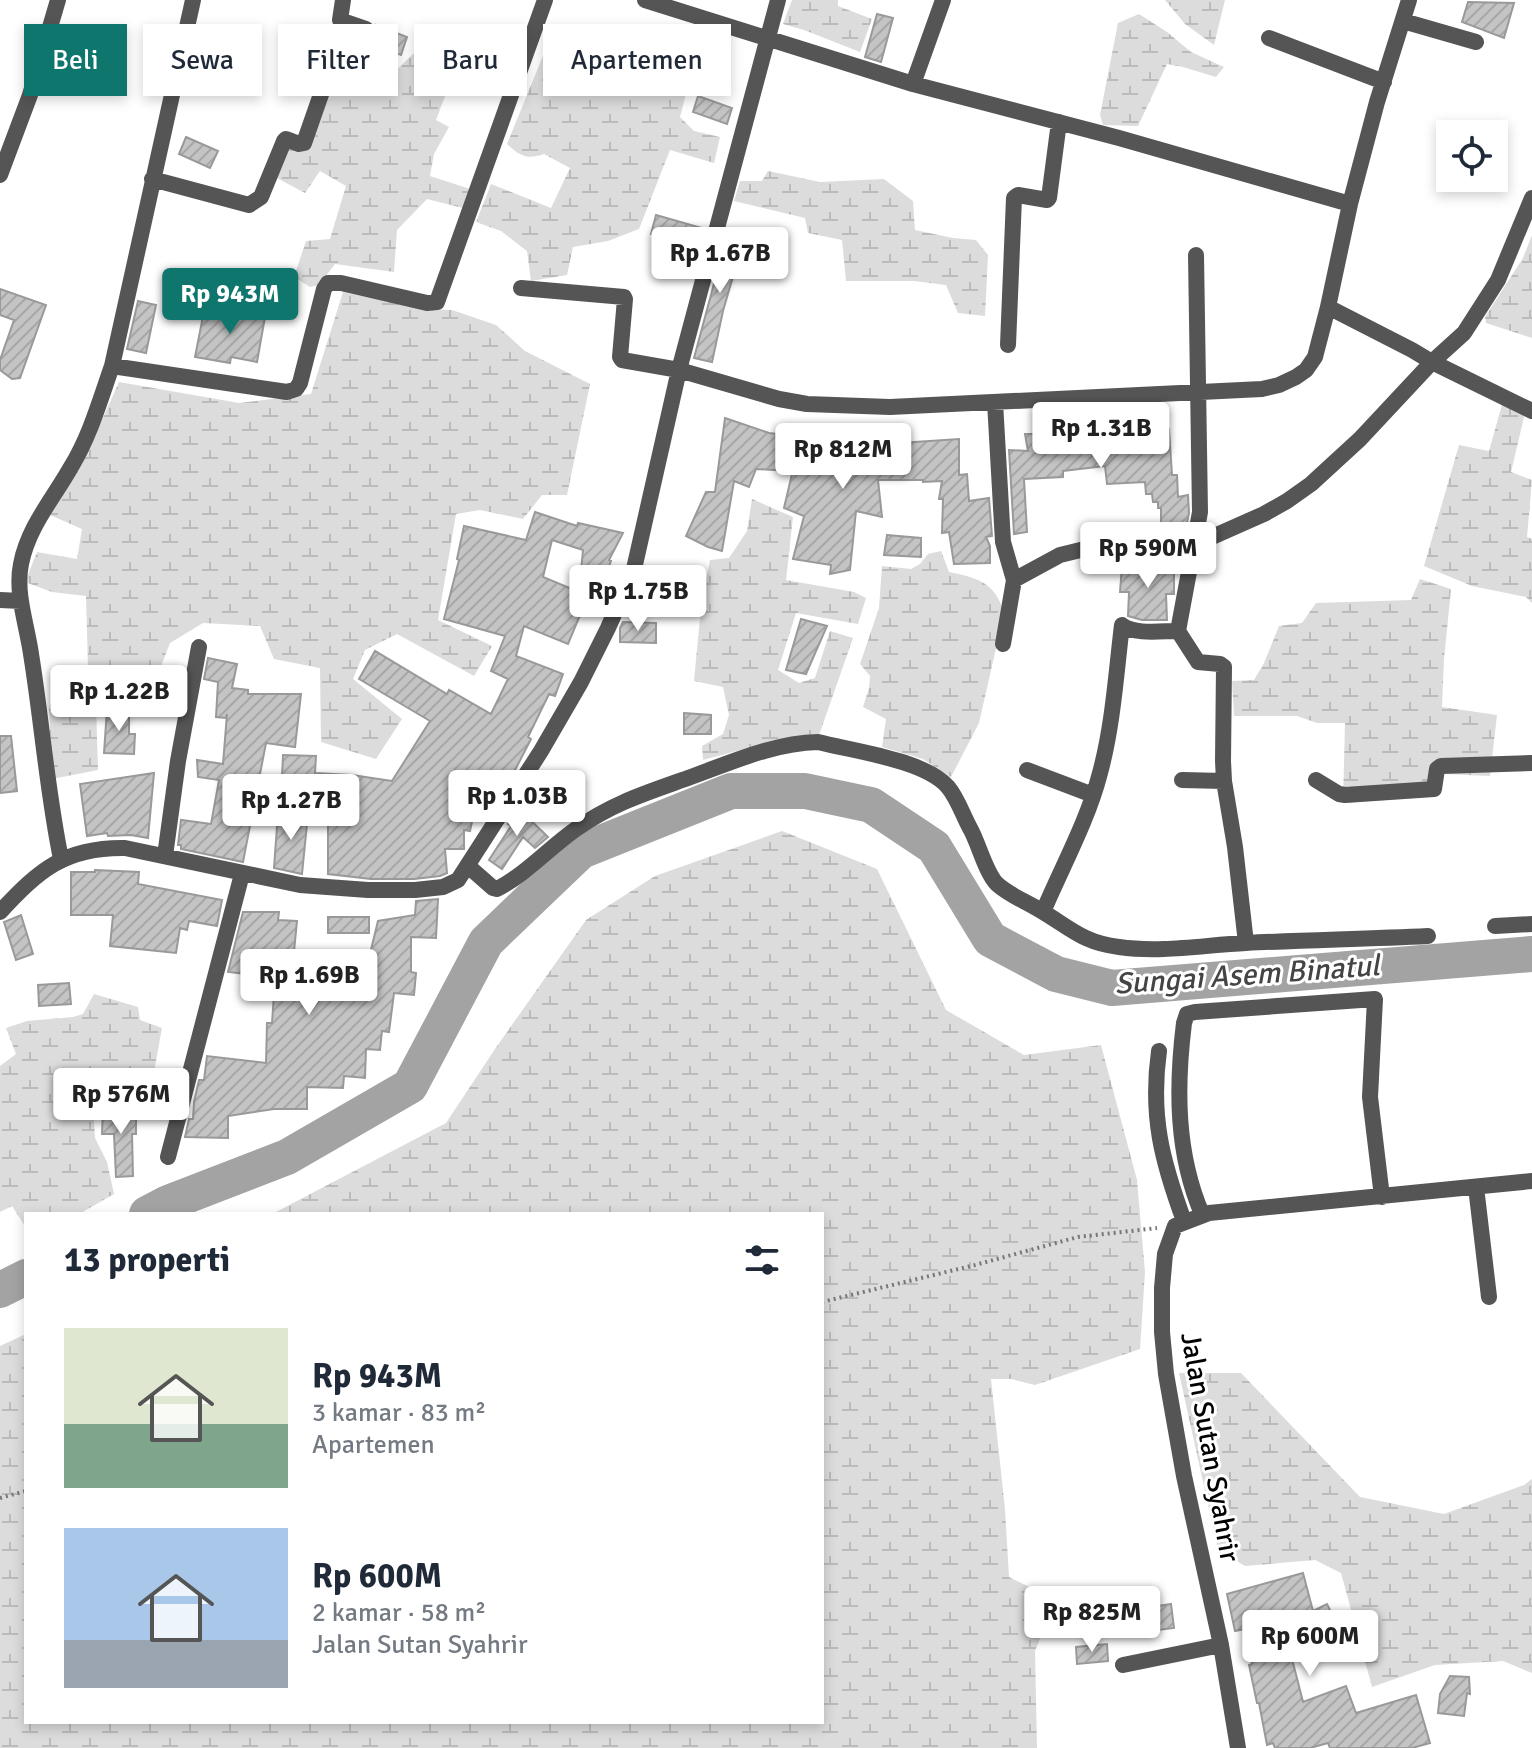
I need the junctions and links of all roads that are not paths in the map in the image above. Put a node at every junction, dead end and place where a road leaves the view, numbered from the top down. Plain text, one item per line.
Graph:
1 (58, 0) edge
2 (193, 0) edge
3 (343, 0) edge
4 (545, 0) edge
5 (645, 0) edge
6 (778, 0) edge
7 (943, 0) edge
8 (1409, 0) edge
9 (1403, 21) junction
10 (768, 32) junction
11 (1269, 38) dead end
12 (1476, 42) dead end
13 (1384, 82) junction
14 (913, 84) junction
15 (1059, 122) junction
16 (0, 175) edge
17 (152, 179) junction
18 (1532, 198) edge
19 (1350, 204) junction
20 (1196, 255) dead end
21 (521, 288) dead end
22 (1328, 307) junction
23 (1008, 345) dead end
24 (1430, 362) junction
25 (112, 366) junction
26 (679, 370) junction
27 (1198, 392) junction
28 (995, 402) junction
29 (1532, 411) edge
30 (1196, 539) junction
31 (1014, 580) junction
32 (0, 600) edge
33 (21, 601) junction
34 (1178, 631) junction
35 (1003, 644) dead end
36 (199, 647) dead end
37 (1532, 763) edge
38 (1027, 770) dead end
39 (1182, 780) dead end
40 (1316, 780) dead end
41 (1224, 781) junction
42 (1093, 795) junction
43 (165, 856) junction
44 (61, 859) junction
45 (468, 866) junction
46 (242, 874) junction
47 (0, 912) edge
48 (1043, 912) junction
49 (1532, 924) edge
50 (1495, 926) dead end
51 (1428, 936) dead end
52 (1246, 943) junction
53 (1159, 1051) dead end
54 (168, 1157) dead end
55 (1532, 1181) edge
56 (1476, 1187) junction
57 (1382, 1197) junction
58 (1206, 1214) junction
59 (1179, 1224) junction
60 (1489, 1297) dead end
61 (1221, 1645) junction
62 (1123, 1665) dead end
63 (1238, 1748) edge

1 - 16 street
2 - 17 street
3 - 17 street
4 - 25 street
5 - 10 street
6 - 10 street
7 - 14 street
8 - 9 street
9 - 12 street
9 - 13 street
10 - 14 street
10 - 26 street
11 - 13 street
13 - 19 street
14 - 15 street
15 - 19 street
15 - 23 street
17 - 25 street
18 - 24 street
19 - 22 street
20 - 27 street
21 - 26 street
22 - 24 street
22 - 27 street
24 - 29 street
24 - 30 street
25 - 33 street
26 - 28 street
26 - 45 street
27 - 28 street
27 - 30 street
28 - 31 street
30 - 31 street
30 - 34 street
31 - 35 street
32 - 33 street
33 - 44 street
34 - 41 street
34 - 42 street
36 - 43 street
37 - 40 street
38 - 42 street
39 - 41 street
41 - 52 street
42 - 48 street
43 - 44 street
43 - 46 street
44 - 47 street
45 - 46 street
45 - 48 street
46 - 54 street
48 - 52 street
49 - 50 street
51 - 52 street
53 - 59 street
55 - 56 street
56 - 57 street
56 - 60 street
57 - 58 street
57 - 58 street
58 - 59 street
59 - 61 street, Jalan Sutan Syahrir
61 - 62 street
61 - 63 street, Jalan Sutan Syahrir

